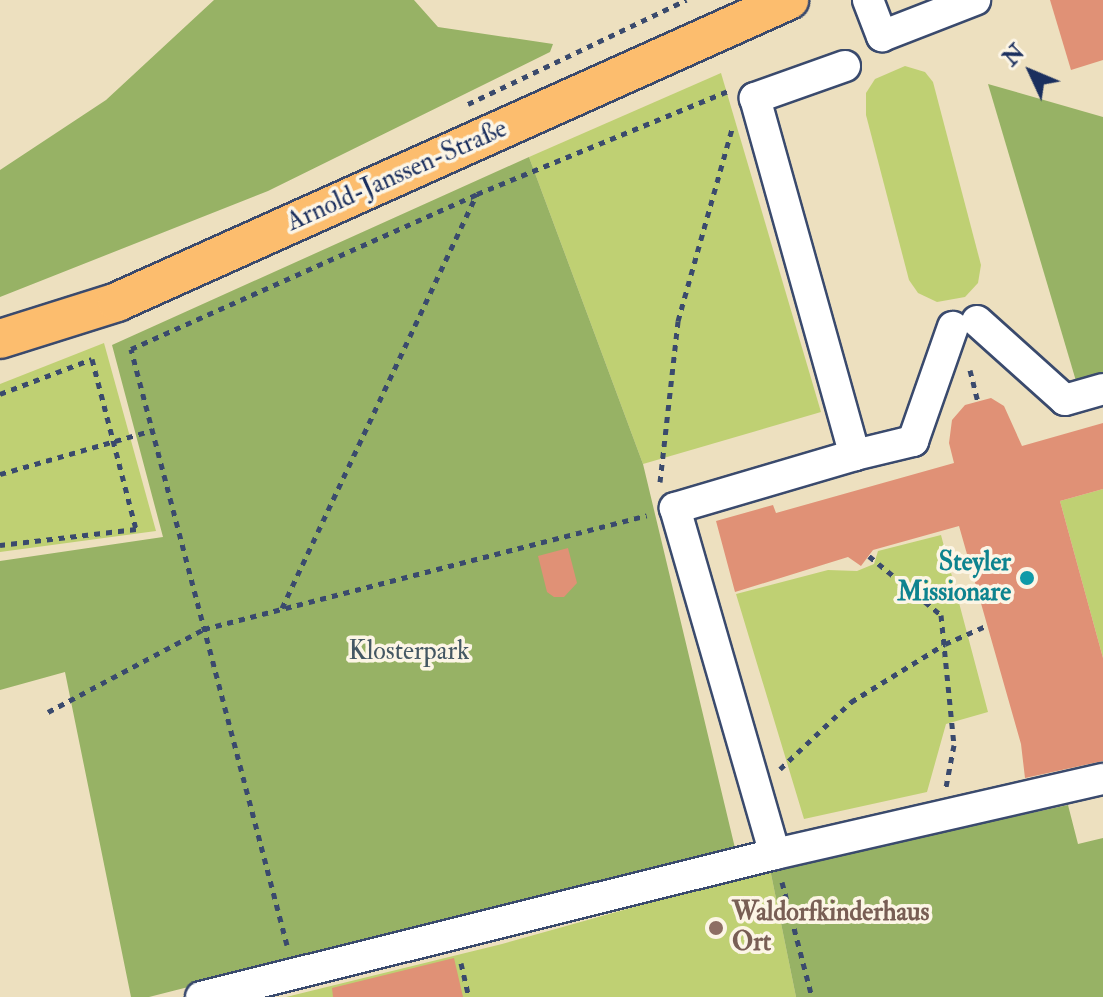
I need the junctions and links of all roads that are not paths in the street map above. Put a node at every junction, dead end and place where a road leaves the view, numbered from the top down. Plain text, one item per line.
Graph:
1 (789, 0) edge
2 (868, 0) edge
3 (975, 0) edge
4 (845, 66) dead end
5 (0, 339) edge
6 (1103, 389) edge
7 (855, 455) junction
8 (1103, 779) edge
9 (775, 854) junction
10 (201, 997) edge

1 - 5 main road, Arnold-Janssen-Straße
2 - 3 lane
4 - 7 lane
6 - 7 lane
7 - 9 lane
8 - 9 lane
9 - 10 lane

